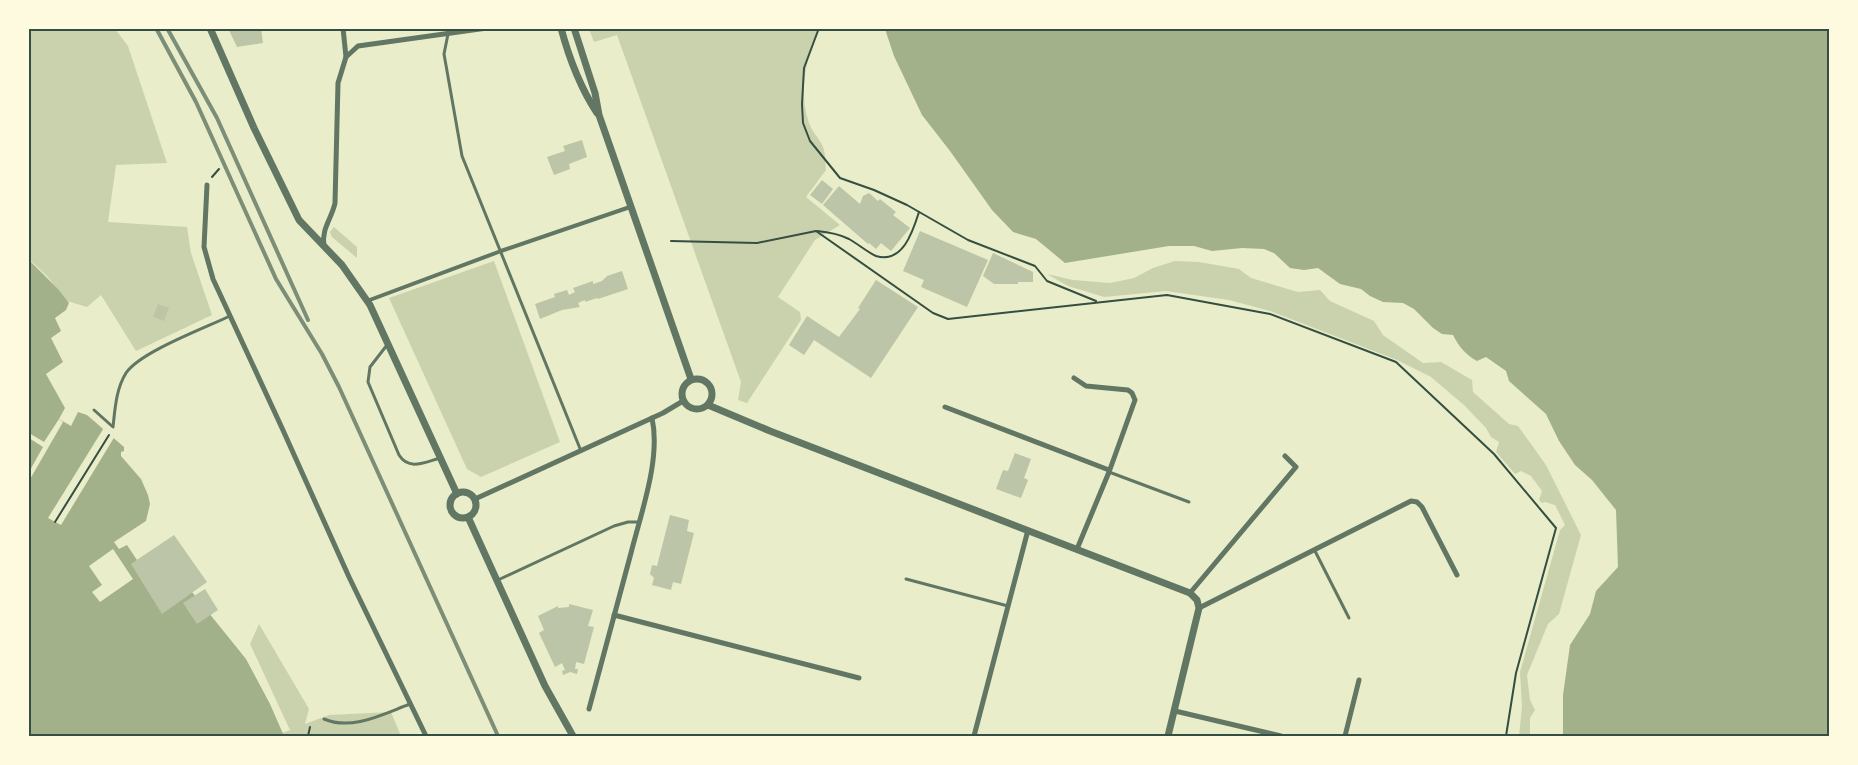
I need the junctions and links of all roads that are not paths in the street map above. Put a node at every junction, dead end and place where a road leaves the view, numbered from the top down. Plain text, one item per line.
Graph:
1 (210, 28) edge
2 (342, 28) edge
3 (487, 28) edge
4 (561, 28) edge
5 (574, 28) edge
6 (451, 32) edge
7 (346, 57) junction
8 (599, 115) junction
9 (207, 185) road end
10 (631, 207) junction
11 (324, 247) junction
12 (501, 251) junction
13 (367, 301) junction
14 (230, 316) junction
15 (388, 344) junction
16 (1074, 378) dead end
17 (691, 380) junction
18 (683, 401) junction
19 (708, 405) junction
20 (945, 407) dead end
21 (94, 410) dead end
22 (652, 418) junction
23 (581, 451) junction
24 (1285, 456) dead end
25 (440, 458) junction
26 (1109, 471) junction
27 (457, 494) junction
28 (474, 499) junction
29 (1189, 502) dead end
30 (468, 517) junction
31 (639, 522) junction
32 (1028, 530) junction
33 (1077, 549) junction
34 (1315, 551) junction
35 (1457, 575) dead end
36 (906, 579) dead end
37 (496, 581) junction
38 (1190, 592) junction
39 (1008, 606) junction
40 (1199, 608) junction
41 (614, 615) junction
42 (1349, 618) dead end
43 (859, 678) dead end
44 (1359, 680) dead end
45 (410, 704) junction
46 (589, 709) dead end
47 (1174, 711) junction
48 (324, 719) dead end
49 (426, 736) edge
50 (573, 736) edge
51 (974, 736) edge
52 (1168, 736) edge
53 (1281, 736) edge
54 (1345, 736) edge

1 - 11 street
2 - 7 street
3 - 6 street
4 - 8 street
5 - 8 street
6 - 7 street
6 - 12 lane
7 - 11 street
8 - 10 street
9 - 14 street
10 - 12 street
10 - 17 street
11 - 13 street
12 - 13 street
12 - 23 lane
13 - 15 street
14 - 21 lane
14 - 45 street
15 - 25 street
15 - 25 lane
16 - 26 street
17 - 18 street
17 - 19 street
18 - 19 street
18 - 22 street
19 - 32 street
20 - 26 street
22 - 23 street
22 - 31 street
23 - 28 street
24 - 38 street
25 - 27 street
26 - 29 lane
26 - 33 street
27 - 28 street
27 - 30 street
28 - 30 street
30 - 37 street
31 - 37 lane
31 - 41 street
32 - 33 street
32 - 39 street
33 - 38 street
34 - 35 street
34 - 40 street
34 - 42 lane
36 - 39 lane
37 - 50 street
38 - 40 street
39 - 51 street
40 - 47 street
41 - 43 street
41 - 46 street
44 - 54 street
45 - 48 lane
45 - 49 street
47 - 52 street
47 - 53 street

